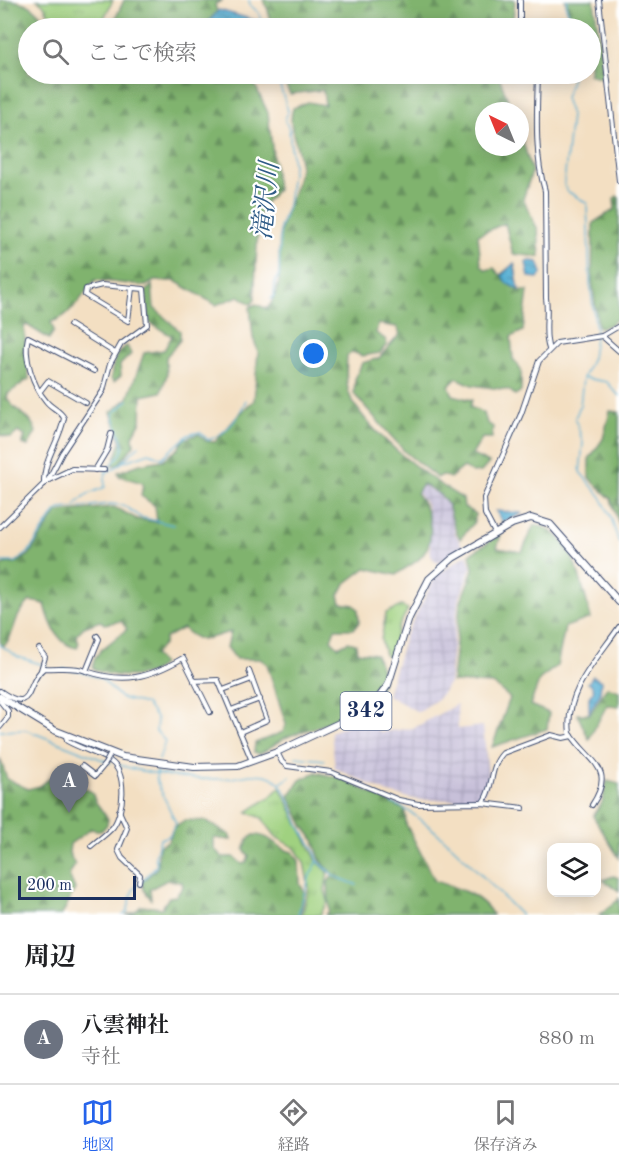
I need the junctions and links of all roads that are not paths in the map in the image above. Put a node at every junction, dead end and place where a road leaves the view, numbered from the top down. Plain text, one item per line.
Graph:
1 (520, 0) edge
2 (599, 0) edge
3 (520, 18) edge
4 (601, 18) edge
5 (601, 18) edge
6 (537, 84) edge
7 (619, 182) edge
8 (132, 288) junction
9 (70, 325) dead end
10 (619, 326) edge
11 (602, 336) junction
12 (549, 349) junction
13 (619, 351) edge
14 (115, 353) junction
15 (94, 371) dead end
16 (41, 390) junction
17 (86, 403) dead end
18 (111, 434) dead end
19 (94, 470) junction
20 (104, 470) dead end
21 (46, 482) junction
22 (0, 527) edge
23 (495, 534) junction
24 (619, 602) edge
25 (619, 627) edge
26 (97, 636) dead end
27 (39, 649) dead end
28 (41, 670) junction
29 (86, 671) junction
30 (249, 671) dead end
31 (252, 679) junction
32 (194, 681) junction
33 (223, 690) junction
34 (0, 691) edge
35 (0, 699) edge
36 (260, 699) junction
37 (231, 710) junction
38 (210, 712) dead end
39 (0, 727) edge
40 (240, 732) junction
41 (66, 736) junction
42 (572, 736) junction
43 (277, 752) junction
44 (111, 754) junction
45 (252, 762) junction
46 (82, 766) dead end
47 (483, 803) junction
48 (592, 805) dead end
49 (523, 808) dead end
50 (119, 810) junction
51 (91, 846) dead end
52 (139, 882) dead end

1 - 3 street
2 - 5 street
4 - 7 street
6 - 12 street
8 - 8 street
8 - 14 street
9 - 14 street
10 - 11 street
11 - 12 street
11 - 13 street
12 - 23 street
14 - 21 street
15 - 16 street
16 - 17 street
16 - 21 street
18 - 19 street
19 - 20 street
19 - 21 street
21 - 22 street
23 - 24 highway, 342
23 - 43 highway, 342
25 - 42 street
26 - 29 street
27 - 28 street
28 - 29 street
28 - 34 street
29 - 32 street
30 - 31 street
31 - 33 street
31 - 36 street
32 - 33 street
32 - 38 street
33 - 37 street
35 - 39 street
35 - 41 highway, 342
36 - 37 street
36 - 40 street
37 - 40 street
40 - 45 street
41 - 44 highway, 342
41 - 50 street
42 - 47 street
42 - 48 street
43 - 45 highway, 342
43 - 47 street
44 - 45 highway, 342
44 - 46 street, bridge
47 - 49 street
50 - 51 street
50 - 52 street

